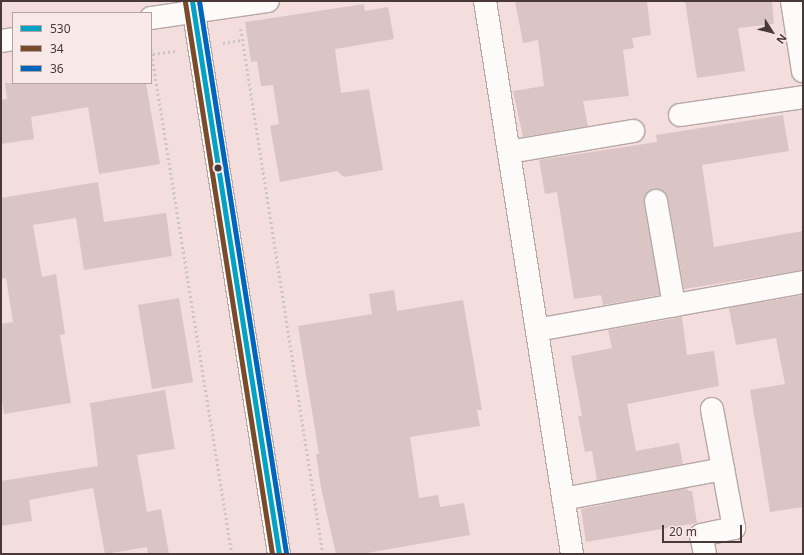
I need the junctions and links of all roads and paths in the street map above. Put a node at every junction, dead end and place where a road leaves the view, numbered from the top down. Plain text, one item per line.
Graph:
1 (268, 1) edge
2 (485, 1) edge
3 (792, 1) edge
4 (238, 6) junction
5 (193, 7) edge
6 (152, 18) edge
7 (12, 39) edge
8 (1, 41) edge
9 (152, 54) edge
10 (803, 71) edge
11 (803, 97) edge
12 (680, 115) dead end
13 (633, 132) dead end
14 (509, 152) junction
15 (656, 201) dead end
16 (803, 282) edge
17 (674, 305) junction
18 (537, 330) junction
19 (712, 410) dead end
20 (723, 469) junction
21 (563, 499) junction
22 (232, 554) edge
23 (279, 554) edge
24 (323, 554) edge
25 (572, 554) edge
26 (705, 554) edge

1 - 4 main road
2 - 14 main road
3 - 10 main road
4 - 5 main road
4 - 24 path
5 - 6 main road
5 - 23 main road
7 - 8 main road
9 - 22 path
11 - 12 main road
13 - 14 main road
14 - 18 main road
15 - 17 main road
16 - 17 main road
17 - 18 main road
18 - 21 main road
19 - 20 main road
20 - 21 main road
20 - 26 main road
21 - 25 main road

